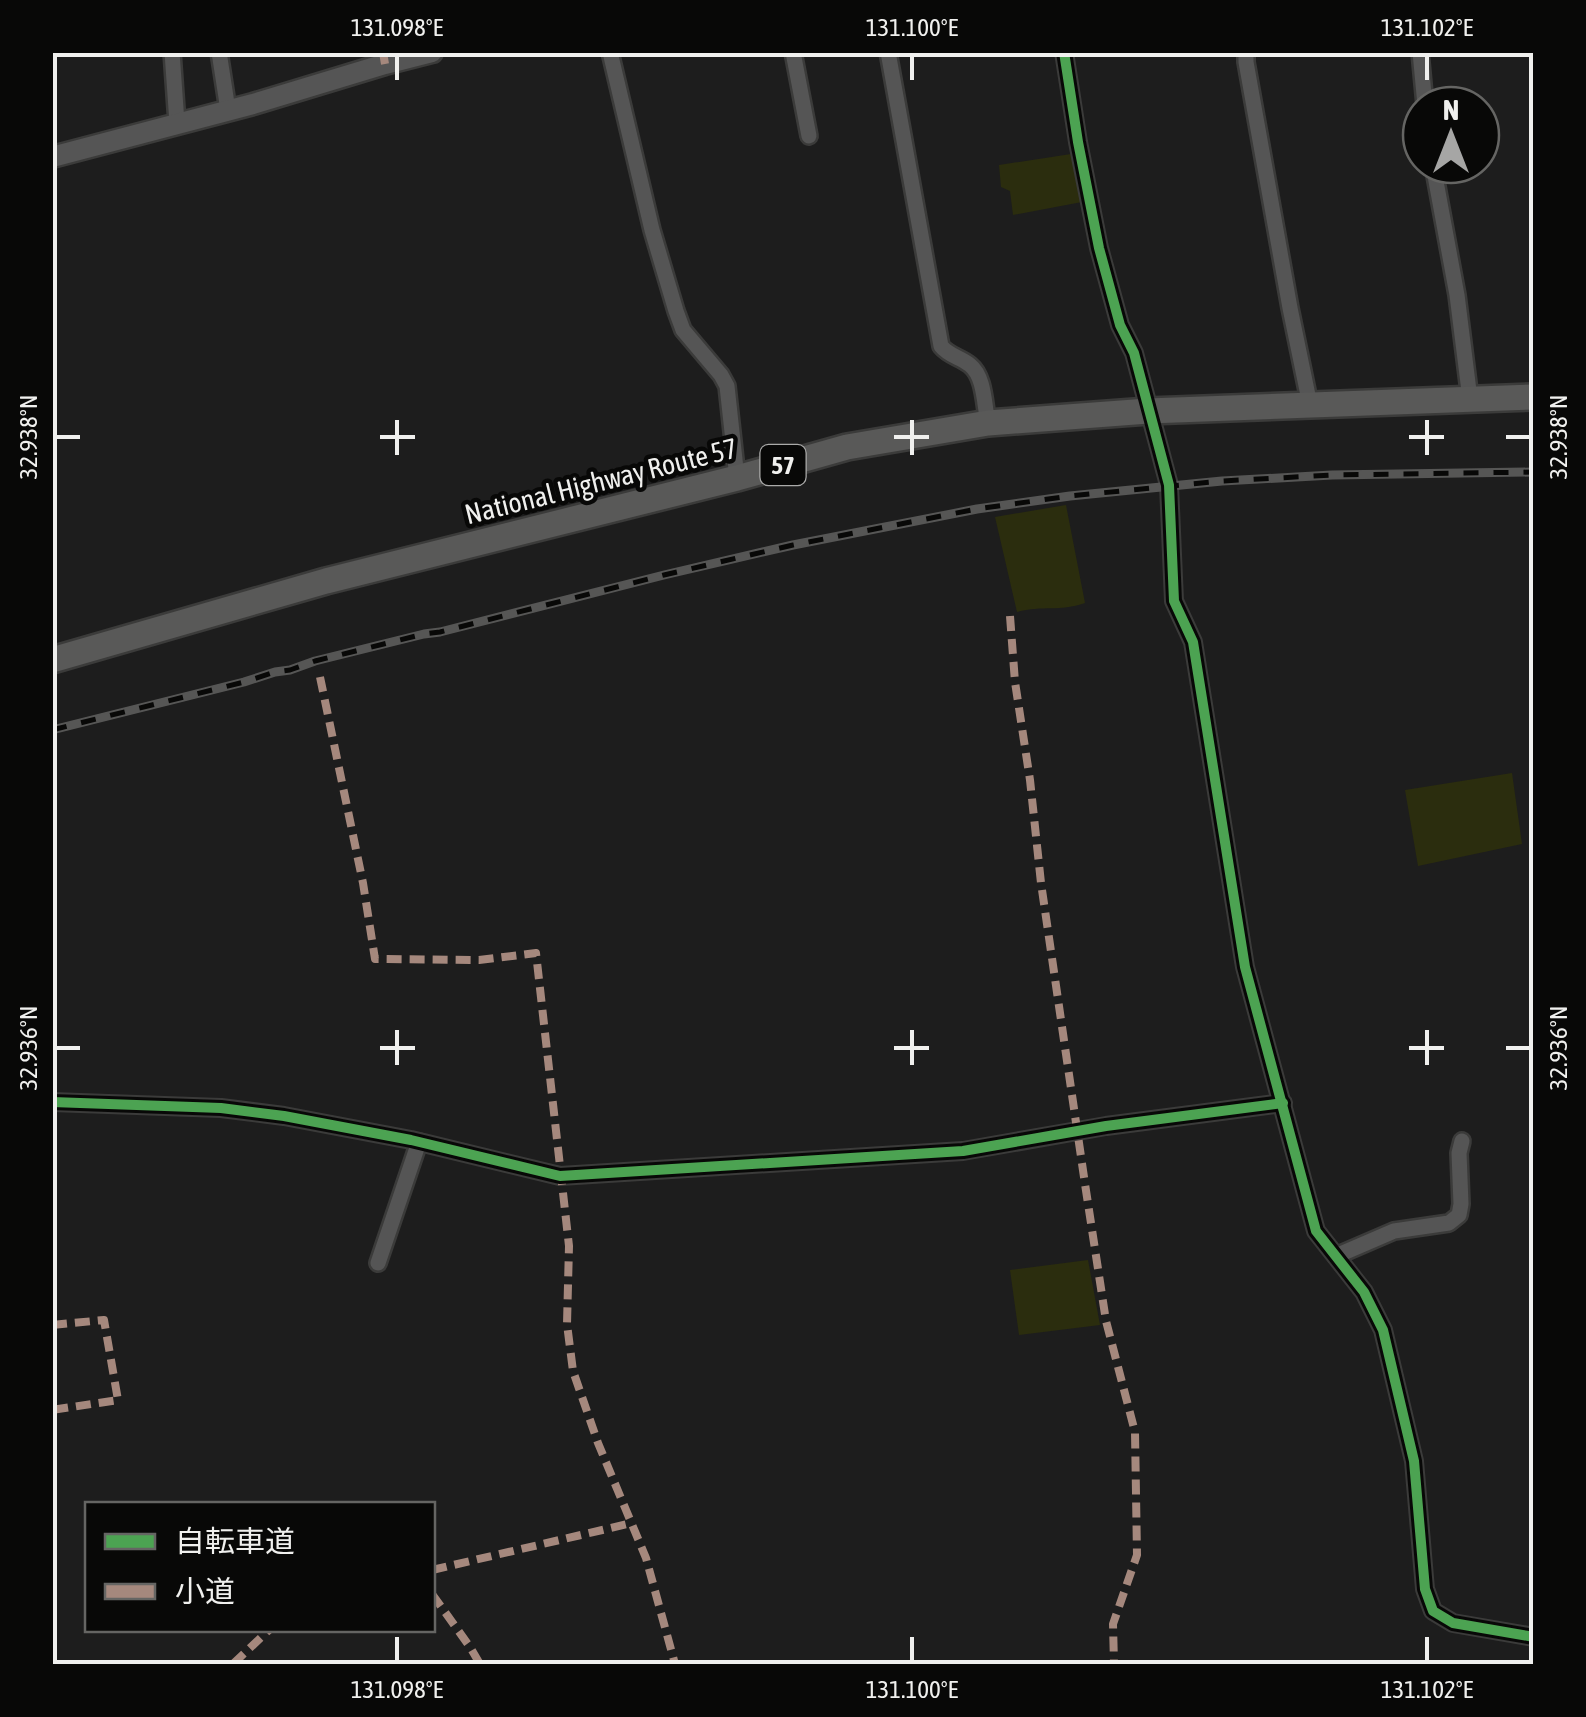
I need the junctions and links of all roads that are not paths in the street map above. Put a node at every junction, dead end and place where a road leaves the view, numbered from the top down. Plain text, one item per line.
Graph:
1 (172, 52) edge
2 (219, 52) edge
3 (432, 52) edge
4 (610, 52) edge
5 (793, 52) edge
6 (888, 52) edge
7 (1064, 52) edge
8 (1246, 52) edge
9 (1420, 52) edge
10 (1423, 85) edge
11 (228, 110) junction
12 (178, 123) junction
13 (810, 136) dead end
14 (52, 156) edge
15 (1437, 185) edge
16 (1534, 398) edge
17 (1470, 399) junction
18 (1310, 405) junction
19 (1148, 412) junction
20 (988, 423) junction
21 (737, 478) junction
22 (52, 660) edge
23 (52, 1102) edge
24 (1283, 1103) junction
25 (1462, 1141) dead end
26 (419, 1142) junction
27 (1336, 1256) junction
28 (378, 1262) dead end
29 (1534, 1637) edge

1 - 12 street
2 - 11 street
3 - 11 street
4 - 21 street
5 - 13 street
6 - 20 street
7 - 19 street
8 - 18 street
9 - 10 street
11 - 12 street
12 - 14 street
15 - 17 street
16 - 17 highway, National Highway Route 57 / 57
17 - 18 highway, National Highway Route 57 / 57
18 - 19 highway, National Highway Route 57 / 57
19 - 20 highway, National Highway Route 57 / 57
19 - 24 street
20 - 21 highway, National Highway Route 57 / 57
21 - 22 highway, National Highway Route 57 / 57
23 - 26 street
24 - 26 street
24 - 27 street
25 - 27 street
26 - 28 street
27 - 29 street

